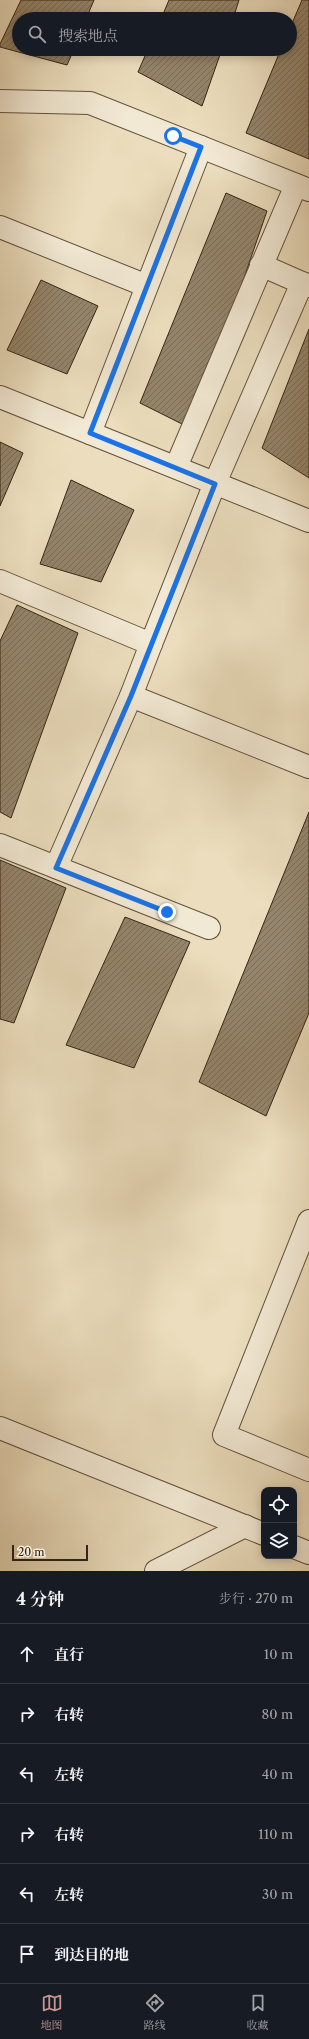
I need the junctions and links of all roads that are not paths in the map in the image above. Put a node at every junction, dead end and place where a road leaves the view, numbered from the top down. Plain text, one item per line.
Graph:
1 (0, 100) edge
2 (201, 147) junction
3 (302, 187) edge
4 (0, 227) edge
5 (262, 265) junction
6 (305, 284) edge
7 (147, 286) junction
8 (0, 397) edge
9 (90, 433) junction
10 (176, 467) junction
11 (215, 484) junction
12 (309, 521) edge
13 (0, 581) edge
14 (151, 644) junction
15 (131, 696) junction
16 (309, 767) edge
17 (0, 846) edge
18 (56, 868) junction
19 (209, 928) dead end
20 (309, 1220) edge
21 (0, 1428) edge
22 (309, 1470) edge
23 (255, 1530) edge
24 (297, 1548) edge
25 (309, 1553) edge
26 (156, 1571) edge

1 - 2 street
2 - 3 street
2 - 7 street
3 - 5 street
4 - 7 street
5 - 6 street
5 - 10 street
6 - 11 street
7 - 9 street
8 - 9 street
9 - 10 street
10 - 11 street
11 - 12 street
11 - 14 street
13 - 14 street
14 - 15 street
15 - 16 street
15 - 18 street
17 - 18 street
18 - 19 street
20 - 22 street
21 - 23 street
23 - 26 street
24 - 25 street

